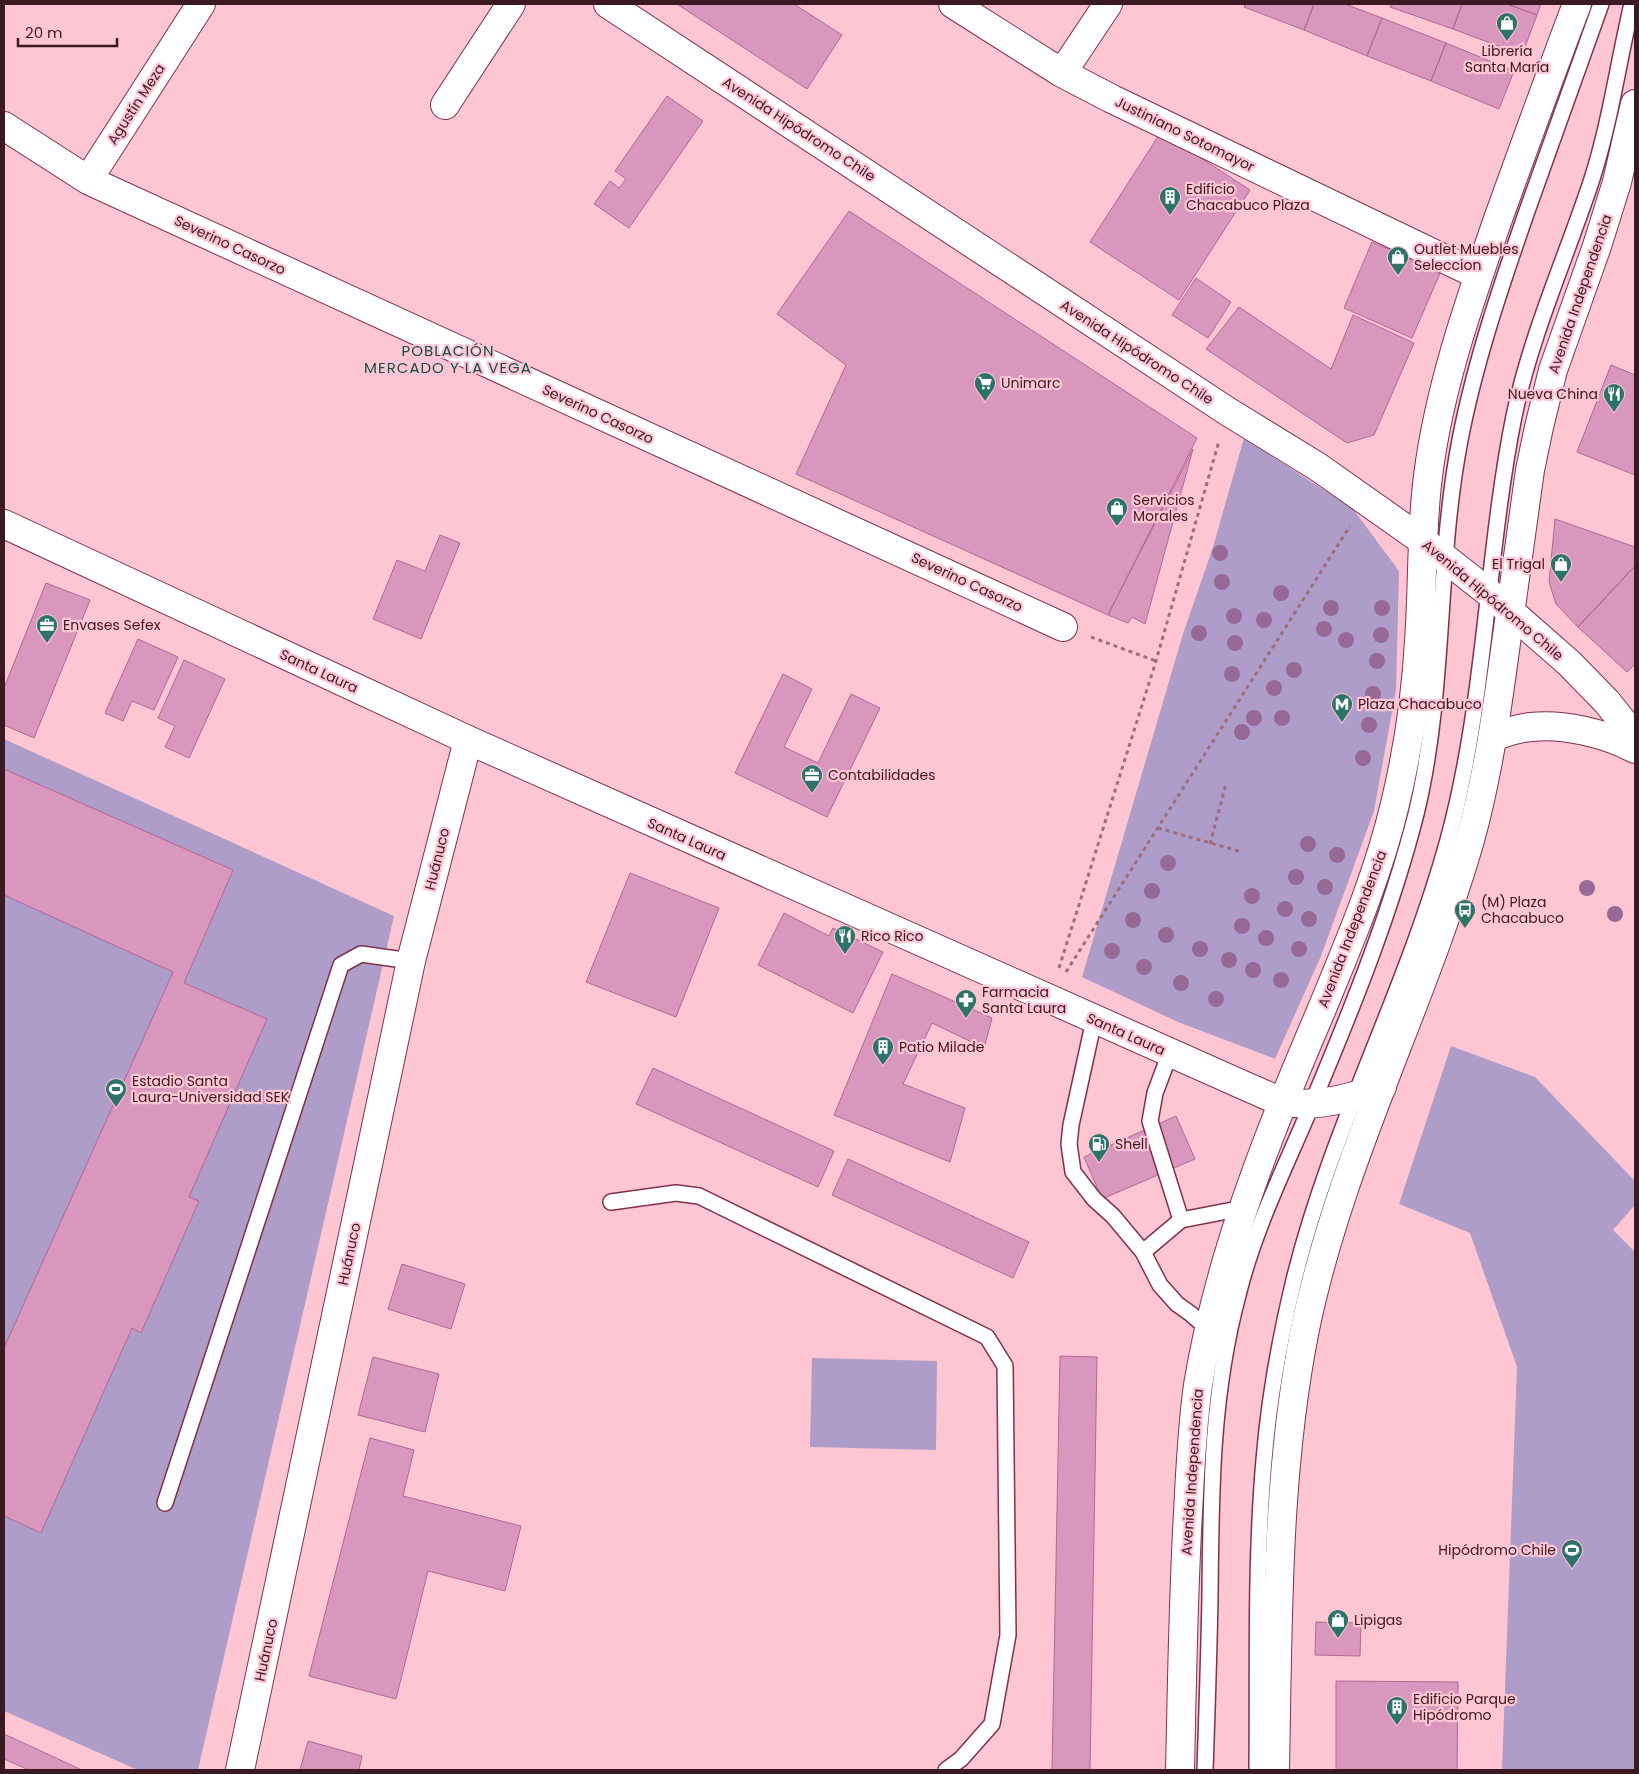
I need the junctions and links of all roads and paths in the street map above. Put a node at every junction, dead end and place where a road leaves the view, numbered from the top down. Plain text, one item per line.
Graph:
1 (201, 4) edge
2 (511, 4) edge
3 (608, 4) edge
4 (953, 4) edge
5 (1108, 4) edge
6 (1577, 4) edge
7 (1601, 4) edge
8 (1632, 4) edge
9 (1062, 73) junction
10 (1635, 104) edge
11 (445, 105) dead end
12 (4, 126) edge
13 (88, 180) junction
14 (1478, 275) junction
15 (1227, 411) junction
16 (1365, 502) junction
17 (4, 524) edge
18 (1423, 541) junction
19 (1445, 559) junction
20 (1488, 592) junction
21 (1510, 612) junction
22 (1064, 626) joint
23 (1156, 661) junction
24 (1493, 737) junction
25 (1635, 737) edge
26 (468, 740) junction
27 (1635, 749) edge
28 (1226, 784) dead end
29 (1158, 828) junction
30 (1210, 844) junction
31 (1242, 852) dead end
32 (411, 961) junction
33 (1049, 1000) junction
34 (1094, 1020) junction
35 (1170, 1054) junction
36 (1382, 1087) junction
37 (1356, 1097) junction
38 (1283, 1101) junction
39 (1313, 1103) junction
40 (611, 1202) dead end
41 (1243, 1208) junction
42 (1181, 1220) junction
43 (1143, 1252) junction
44 (1209, 1330) junction
45 (165, 1504) dead end
46 (240, 1770) edge
47 (946, 1770) edge
48 (1180, 1770) edge
49 (1205, 1770) edge
50 (1257, 1770) edge
51 (1275, 1770) edge

1 - 13 street, Agustín Meza
2 - 11 street
3 - 15 street, Avenida Hipódromo Chile
4 - 9 street, Justiniano Sotomayor
5 - 9 street
6 - 14 street, Avenida Independencia
7 - 19 lane
8 - 20 lane
9 - 14 street, Justiniano Sotomayor
10 - 21 street, Avenida Independencia
12 - 13 street, Severino Casorzo
13 - 22 street, Severino Casorzo
14 - 18 street, Avenida Independencia
15 - 16 street, Avenida Hipódromo Chile
15 - 23 path
16 - 18 street, Avenida Hipódromo Chile
16 - 29 path
17 - 26 street, Santa Laura
18 - 19 street, Avenida Hipódromo Chile
18 - 38 street, Avenida Independencia
19 - 20 street, Avenida Hipódromo Chile
19 - 39 lane
20 - 21 street, Avenida Hipódromo Chile
20 - 37 lane
21 - 24 street, Avenida Independencia
21 - 25 street, Avenida Hipódromo Chile
22 - 23 path
23 - 33 path
24 - 27 street
24 - 36 street, Avenida Independencia
26 - 32 street, Huánuco
26 - 33 street, Santa Laura
28 - 30 path
29 - 30 path
29 - 33 path
30 - 31 path
32 - 45 lane
32 - 46 street, Huánuco
33 - 34 street, Santa Laura
34 - 35 street, Santa Laura
34 - 43 lane
35 - 38 street, Santa Laura
35 - 42 lane
36 - 37 street, Santa Laura
36 - 51 street, Avenida Independencia
37 - 39 street, Santa Laura
37 - 50 lane
38 - 39 street, Santa Laura
38 - 41 street, Avenida Independencia
39 - 49 lane
40 - 47 lane
41 - 42 lane
41 - 44 street, Avenida Independencia
42 - 43 lane
43 - 44 lane
44 - 48 street, Avenida Independencia

